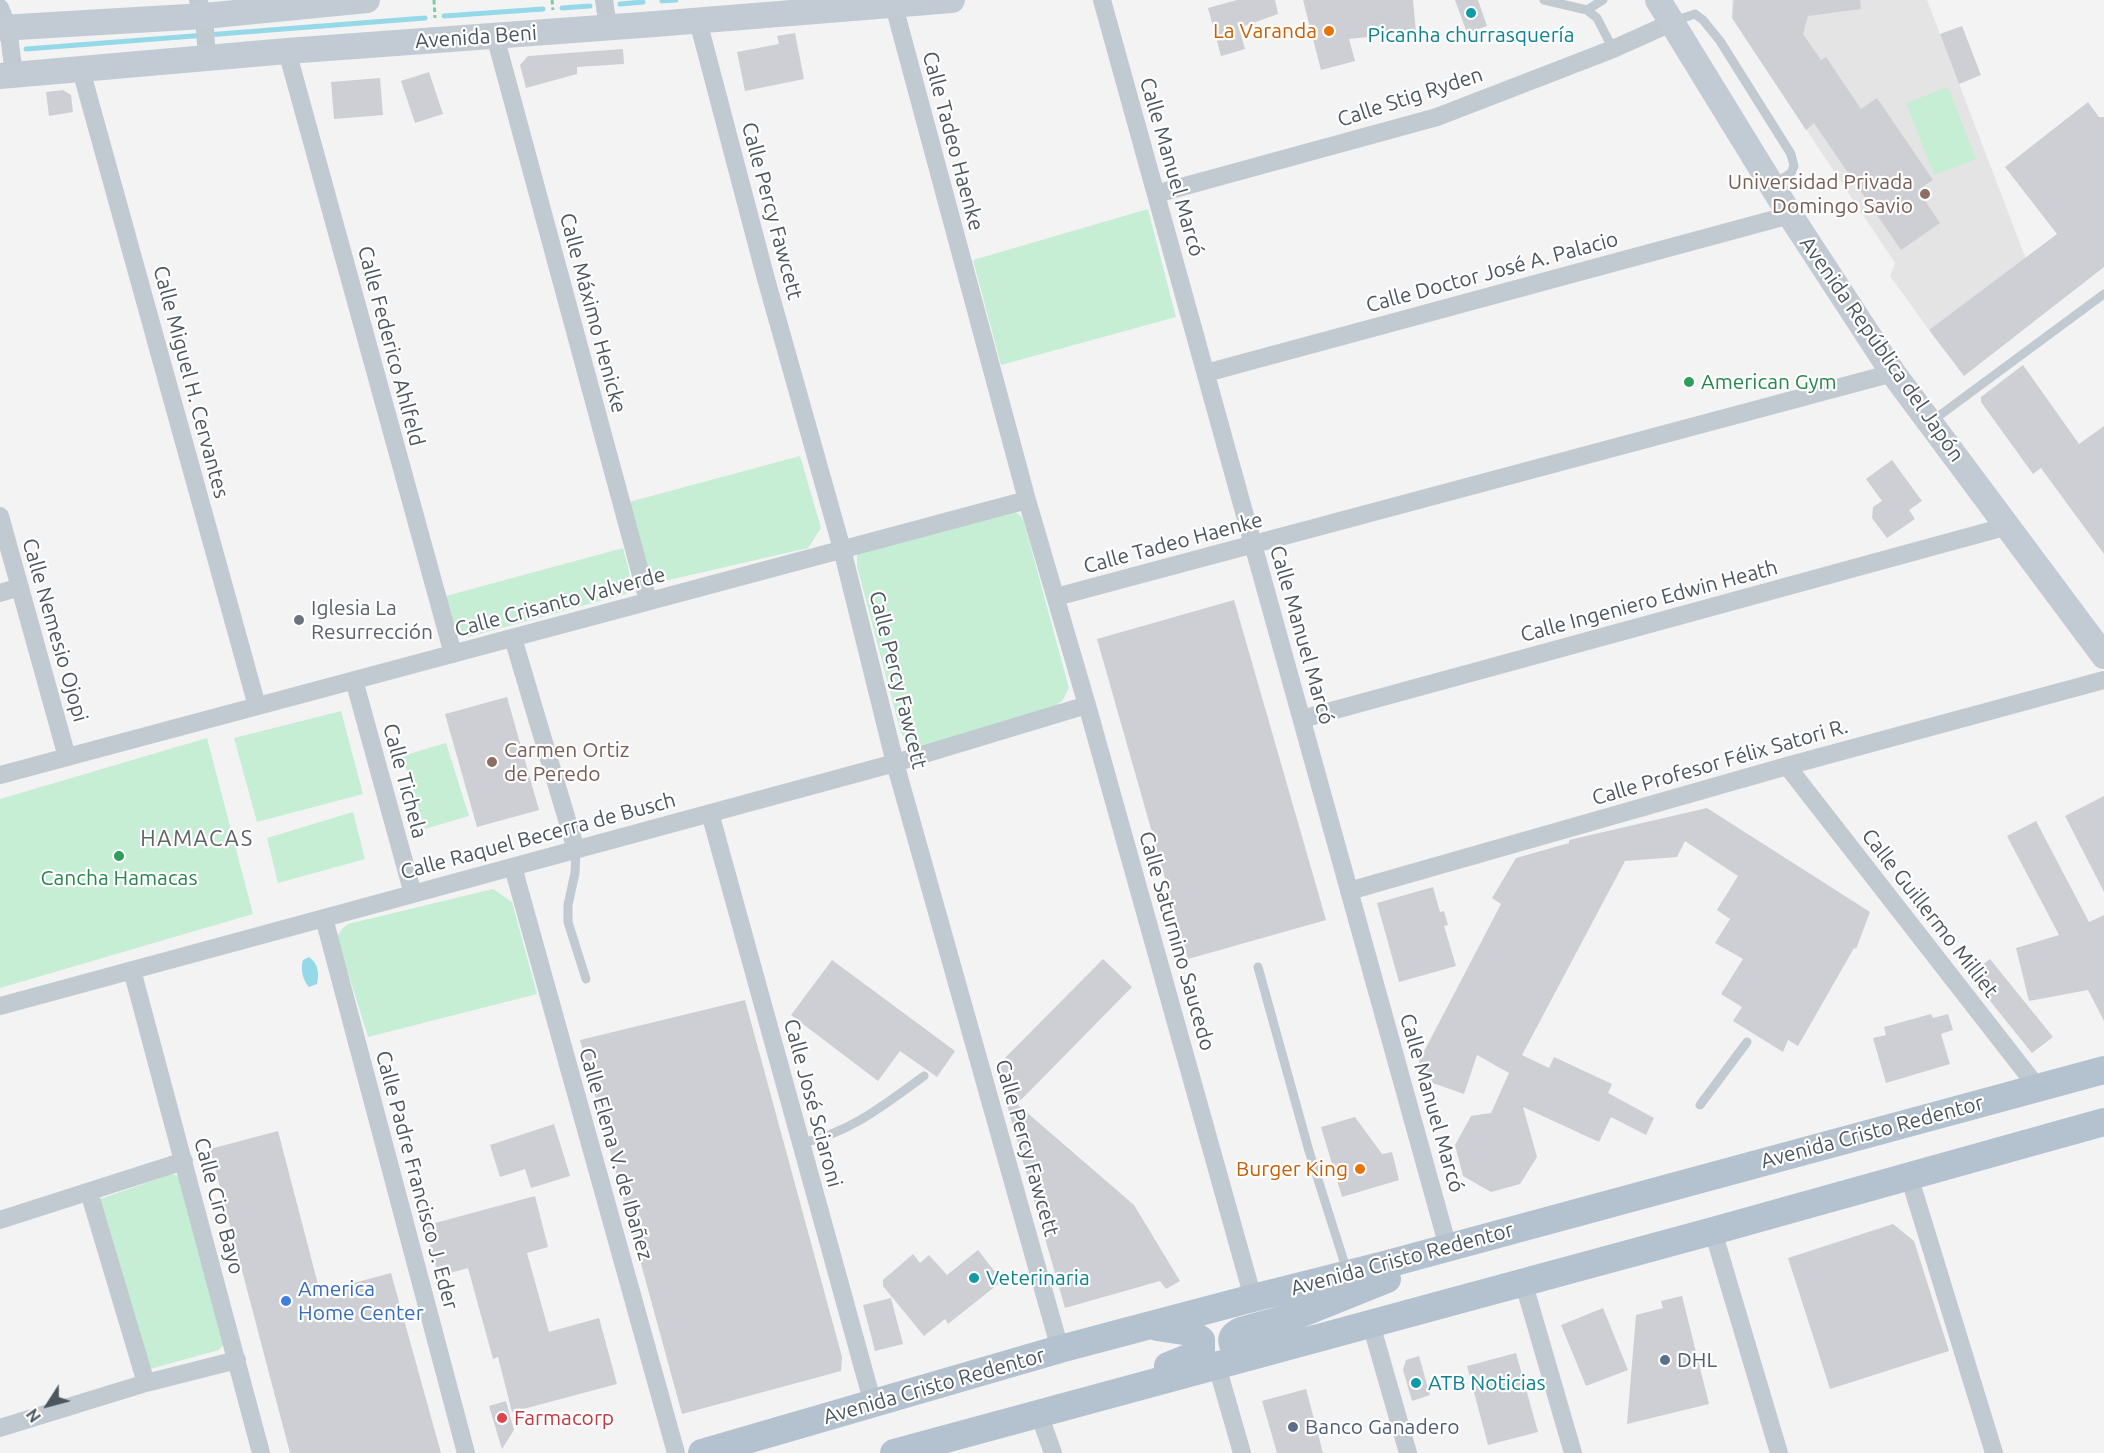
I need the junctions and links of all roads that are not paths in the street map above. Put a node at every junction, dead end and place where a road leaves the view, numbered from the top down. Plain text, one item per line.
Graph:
1 (367, 0) edge
2 (604, 0) edge
3 (952, 0) edge
4 (1102, 0) edge
5 (1544, 0) edge
6 (1603, 0) edge
7 (1658, 0) edge
8 (796, 6) edge
9 (894, 6) junction
10 (1587, 10) junction
11 (3, 21) edge
12 (698, 21) junction
13 (1671, 23) junction
14 (608, 27) junction
15 (204, 28) edge
16 (495, 36) junction
17 (1613, 49) junction
18 (287, 51) junction
19 (81, 70) junction
20 (7, 75) edge
21 (1156, 194) junction
22 (1790, 214) junction
23 (2104, 294) edge
24 (1206, 373) junction
25 (1893, 373) junction
26 (1930, 423) junction
27 (1027, 500) junction
28 (0, 516) edge
29 (2008, 526) junction
30 (1253, 544) junction
31 (842, 549) junction
32 (20, 588) junction
33 (0, 593) edge
34 (1056, 597) junction
35 (648, 601) junction
36 (513, 638) junction
37 (453, 654) junction
38 (2104, 656) edge
39 (354, 680) junction
40 (2104, 680) edge
41 (1087, 705) junction
42 (257, 706) junction
43 (1302, 719) junction
44 (67, 757) junction
45 (895, 763) junction
46 (1787, 766) junction
47 (0, 775) edge
48 (710, 813) junction
49 (576, 850) junction
50 (513, 867) junction
51 (1349, 891) junction
52 (413, 894) junction
53 (324, 918) junction
54 (1258, 968) dead end
55 (132, 970) junction
56 (586, 979) dead end
57 (0, 1006) edge
58 (1747, 1042) dead end
59 (2104, 1070) edge
60 (924, 1076) dead end
61 (2038, 1088) junction
62 (1700, 1105) dead end
63 (2104, 1122) edge
64 (801, 1143) junction
65 (184, 1161) junction
66 (1908, 1176) junction
67 (90, 1192) junction
68 (0, 1220) edge
69 (1713, 1231) junction
70 (1436, 1250) junction
71 (1348, 1273) junction
72 (1522, 1281) junction
73 (1253, 1298) junction
74 (1371, 1324) junction
75 (1145, 1327) junction
76 (1060, 1349) junction
77 (1280, 1349) junction
78 (237, 1360) junction
79 (1217, 1366) junction
80 (146, 1383) junction
81 (873, 1404) junction
82 (1039, 1414) junction
83 (1011, 1421) junction
84 (0, 1428) edge
85 (261, 1453) edge
86 (466, 1453) edge
87 (676, 1453) edge
88 (702, 1453) edge
89 (894, 1453) edge
90 (1053, 1453) edge
91 (1242, 1453) edge
92 (1407, 1453) edge
93 (1573, 1453) edge
94 (1779, 1453) edge
95 (1994, 1453) edge

1 - 15 street, Avenida Beni
2 - 14 street
3 - 9 street, Avenida Beni
4 - 21 street, Calle Manuel Marcó
5 - 10 lane
6 - 10 lane
7 - 13 street, Avenida República del Japón
8 - 9 street, Avenida Beni
8 - 12 street, Avenida Beni
9 - 27 street, Calle Tadeo Haenke
10 - 17 lane
11 - 15 street, Avenida Beni
11 - 20 street
12 - 14 street, Avenida Beni
12 - 31 street, Calle Percy Fawcett
13 - 17 street, Calle Stig Ryden
13 - 22 street, Avenida República del Japón
14 - 16 street, Avenida Beni
15 - 18 street, Avenida Beni
15 - 19 street, Avenida Beni
16 - 18 street, Avenida Beni
16 - 35 street, Calle Máximo Henicke
17 - 21 street, Calle Stig Ryden
18 - 37 street, Calle Federico Ahlfeld
19 - 20 street, Avenida Beni
19 - 42 street, Calle Miguel H. Cervantes
21 - 24 street, Calle Manuel Marcó
22 - 24 street, Calle Doctor José A. Palacio
22 - 25 street, Avenida República del Japón
23 - 26 lane
24 - 30 street, Calle Manuel Marcó
25 - 26 street, Avenida República del Japón
25 - 30 street, Calle Tadeo Haenke
26 - 29 street, Avenida República del Japón
27 - 31 street, Calle Crisanto Valverde
27 - 34 street, Calle Tadeo Haenke
28 - 32 street, Calle Nemesio Ojopi
29 - 38 street, Avenida República del Japón
29 - 43 street, Calle Ingeniero Edwin Heath
30 - 34 street, Calle Tadeo Haenke
30 - 43 street, Calle Manuel Marcó
31 - 35 street, Calle Crisanto Valverde
31 - 45 street, Calle Percy Fawcett
32 - 33 street
32 - 44 street, Calle Nemesio Ojopi
34 - 41 street, Calle Saturnino Saucedo
35 - 36 street, Calle Crisanto Valverde
36 - 37 street, Calle Crisanto Valverde
36 - 49 street
37 - 39 street, Calle Crisanto Valverde
39 - 42 street, Calle Crisanto Valverde
39 - 52 street, Calle Tichela
40 - 46 street, Calle Profesor Félix Satori R.
41 - 45 street, Calle Raquel Becerra de Busch
41 - 73 street, Calle Saturnino Saucedo
42 - 44 street, Calle Crisanto Valverde
43 - 51 street, Calle Manuel Marcó
44 - 47 street, Calle Crisanto Valverde
45 - 48 street, Calle Raquel Becerra de Busch
45 - 76 street, Calle Percy Fawcett
46 - 51 street, Calle Profesor Félix Satori R.
46 - 61 street, Calle Guillermo Milliet
48 - 49 street, Calle Raquel Becerra de Busch
48 - 64 street, Calle José Sciaroni
49 - 50 street, Calle Raquel Becerra de Busch
49 - 56 lane
50 - 52 street, Calle Raquel Becerra de Busch
50 - 87 street, Calle Elena V. de Ibañez
51 - 70 street, Calle Manuel Marcó
52 - 53 street, Calle Raquel Becerra de Busch
53 - 55 street, Calle Raquel Becerra de Busch
53 - 86 street, Calle Padre Francisco J. Eder
54 - 71 lane
55 - 57 street, Calle Raquel Becerra de Busch
55 - 65 street, Calle Ciro Bayo
58 - 62 lane
59 - 61 main road, Avenida Cristo Redentor
60 - 64 lane
61 - 70 main road, Avenida Cristo Redentor
63 - 66 main road
64 - 81 street, Calle José Sciaroni
65 - 67 street
65 - 78 street, Calle Ciro Bayo
66 - 69 main road
66 - 95 street
67 - 68 street
67 - 80 street
69 - 72 main road
69 - 94 street
70 - 71 main road, Avenida Cristo Redentor
70 - 77 main road
71 - 73 main road, Avenida Cristo Redentor
72 - 74 main road
72 - 93 street
73 - 75 main road, Avenida Cristo Redentor
74 - 77 main road
74 - 92 street
75 - 76 main road, Avenida Cristo Redentor
75 - 83 main road
76 - 81 main road, Avenida Cristo Redentor
77 - 79 main road
78 - 80 street
78 - 85 street, Calle Ciro Bayo
79 - 82 main road
79 - 91 street
80 - 84 street
81 - 88 main road, Avenida Cristo Redentor
82 - 83 main road
82 - 90 street
83 - 89 main road

